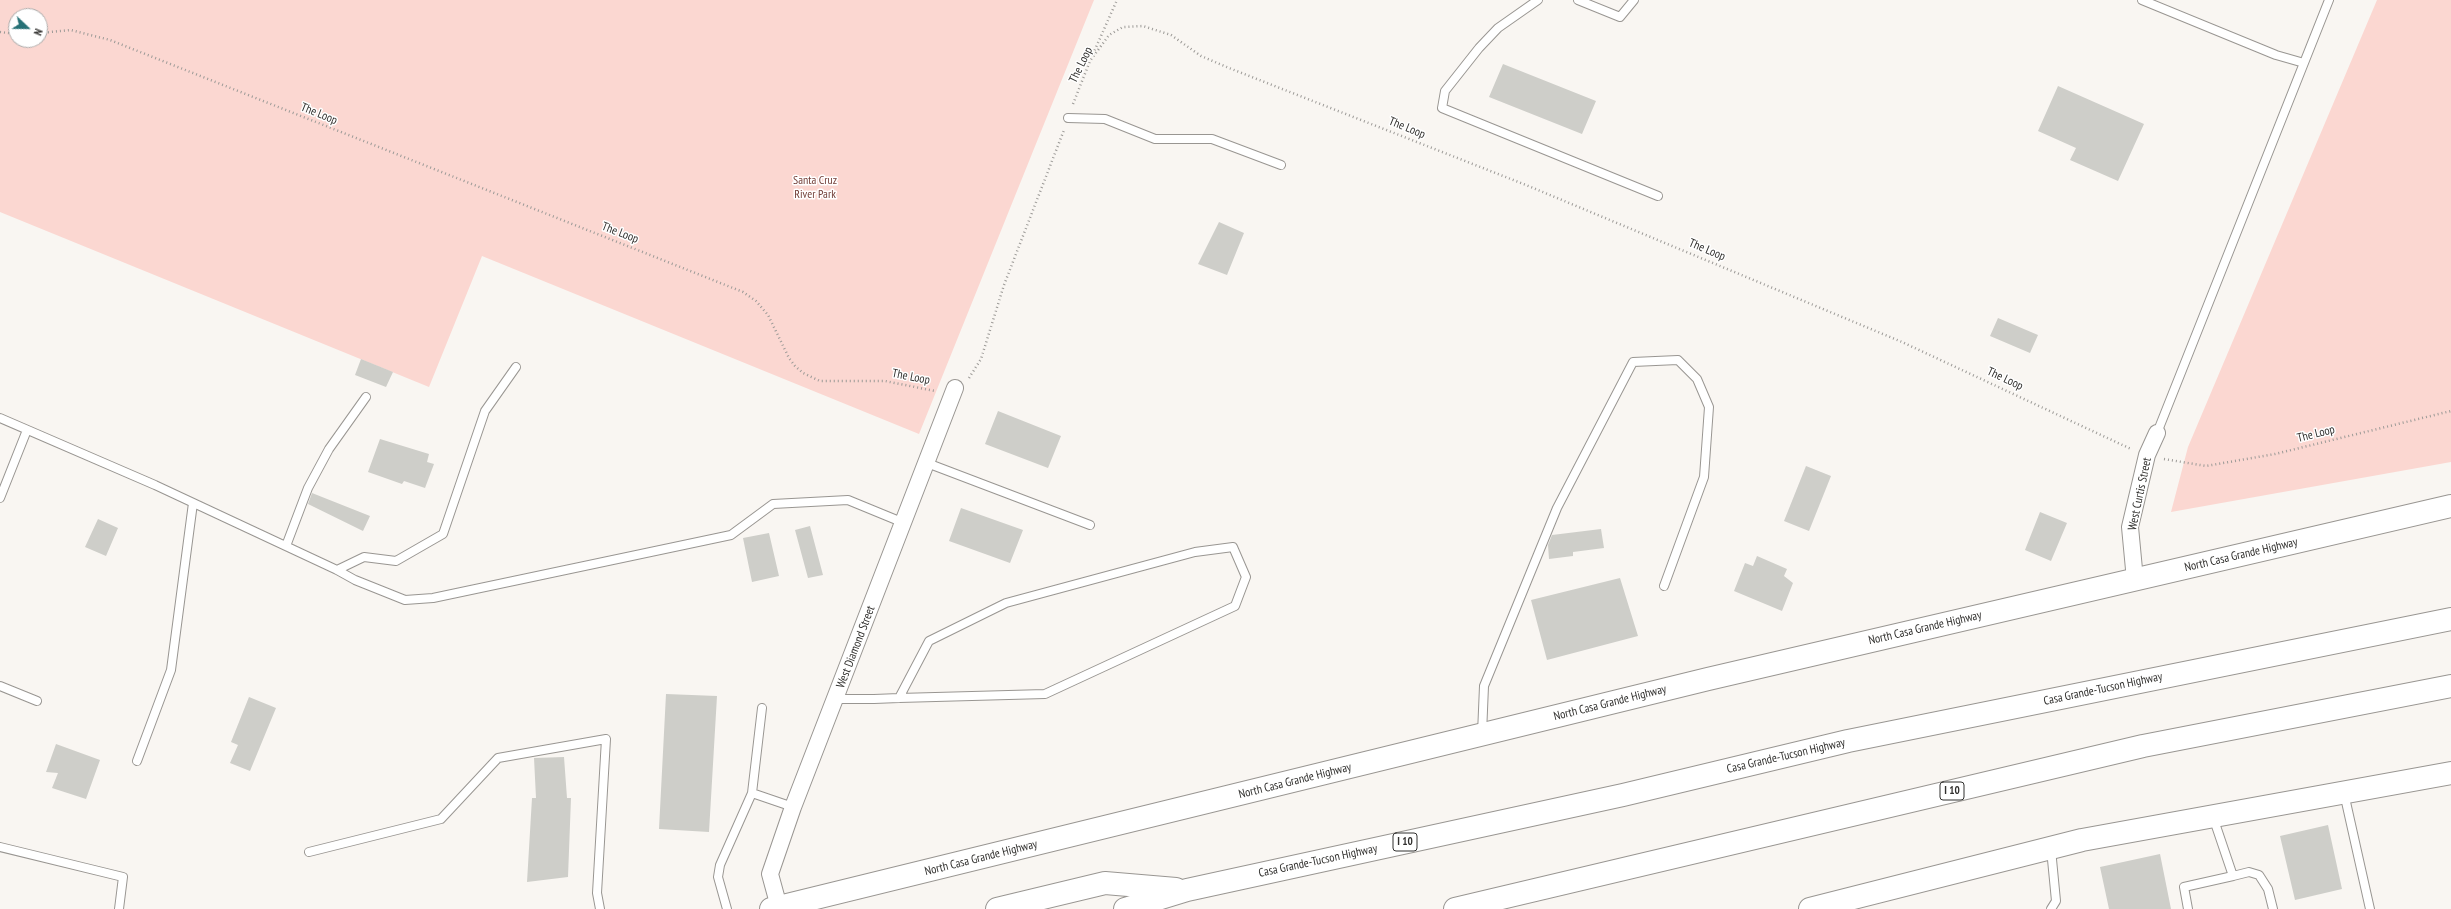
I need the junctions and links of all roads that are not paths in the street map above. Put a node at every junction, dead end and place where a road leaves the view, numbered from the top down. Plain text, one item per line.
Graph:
1 (1538, 0) edge
2 (1578, 0) edge
3 (1634, 0) edge
4 (2142, 0) edge
5 (2329, 0) edge
6 (2304, 63) junction
7 (1068, 118) road end
8 (1282, 165) dead end
9 (1658, 196) dead end
10 (516, 367) dead end
11 (955, 388) road end
12 (366, 397) dead end
13 (0, 418) edge
14 (27, 430) junction
15 (2157, 434) joint
16 (927, 463) junction
17 (0, 498) edge
18 (193, 503) junction
19 (2451, 506) edge
20 (904, 523) junction
21 (1090, 525) dead end
22 (286, 546) junction
23 (337, 570) junction
24 (2135, 580) junction
25 (1664, 586) dead end
26 (2451, 618) edge
27 (0, 686) edge
28 (2451, 686) edge
29 (900, 698) junction
30 (836, 699) junction
31 (37, 701) dead end
32 (762, 708) dead end
33 (1482, 735) junction
34 (137, 761) dead end
35 (2451, 773) edge
36 (2344, 792) junction
37 (752, 793) junction
38 (793, 807) junction
39 (2212, 816) junction
40 (0, 847) edge
41 (2051, 848) junction
42 (309, 852) dead end
43 (2233, 876) junction
44 (1187, 890) junction
45 (775, 908) edge
46 (119, 909) edge
47 (600, 909) edge
48 (727, 909) edge
49 (997, 909) edge
50 (1125, 909) edge
51 (1455, 909) edge
52 (1810, 909) edge
53 (2051, 909) edge
54 (2188, 909) edge
55 (2273, 909) edge
56 (2370, 909) edge

1 - 9 lane
2 - 3 lane
4 - 6 lane
5 - 6 lane
6 - 15 lane
7 - 8 lane
10 - 23 lane
11 - 16 street, West Diamond Street
12 - 22 lane
13 - 14 lane
14 - 17 lane
14 - 18 lane
15 - 24 street, West Curtis Street
16 - 20 street, West Diamond Street
16 - 21 lane
18 - 22 lane
18 - 34 lane
19 - 24 main road, North Casa Grande Highway
20 - 23 lane
20 - 30 street, West Diamond Street
22 - 23 lane
24 - 33 main road, North Casa Grande Highway
25 - 33 lane
26 - 44 main road, Casa Grande-Tucson Highway / I 10
27 - 31 lane
28 - 51 main road, I 10
29 - 29 lane
29 - 30 lane
30 - 38 street, West Diamond Street
32 - 37 lane
33 - 45 main road, North Casa Grande Highway
35 - 36 main road
36 - 39 main road
36 - 56 lane
37 - 38 lane
37 - 48 lane
38 - 45 street, West Diamond Street
39 - 41 main road
39 - 43 lane
40 - 46 lane
41 - 52 main road
41 - 53 lane
42 - 47 lane
43 - 54 lane
43 - 55 lane
44 - 49 main road
44 - 50 main road, Casa Grande-Tucson Highway / I 10

